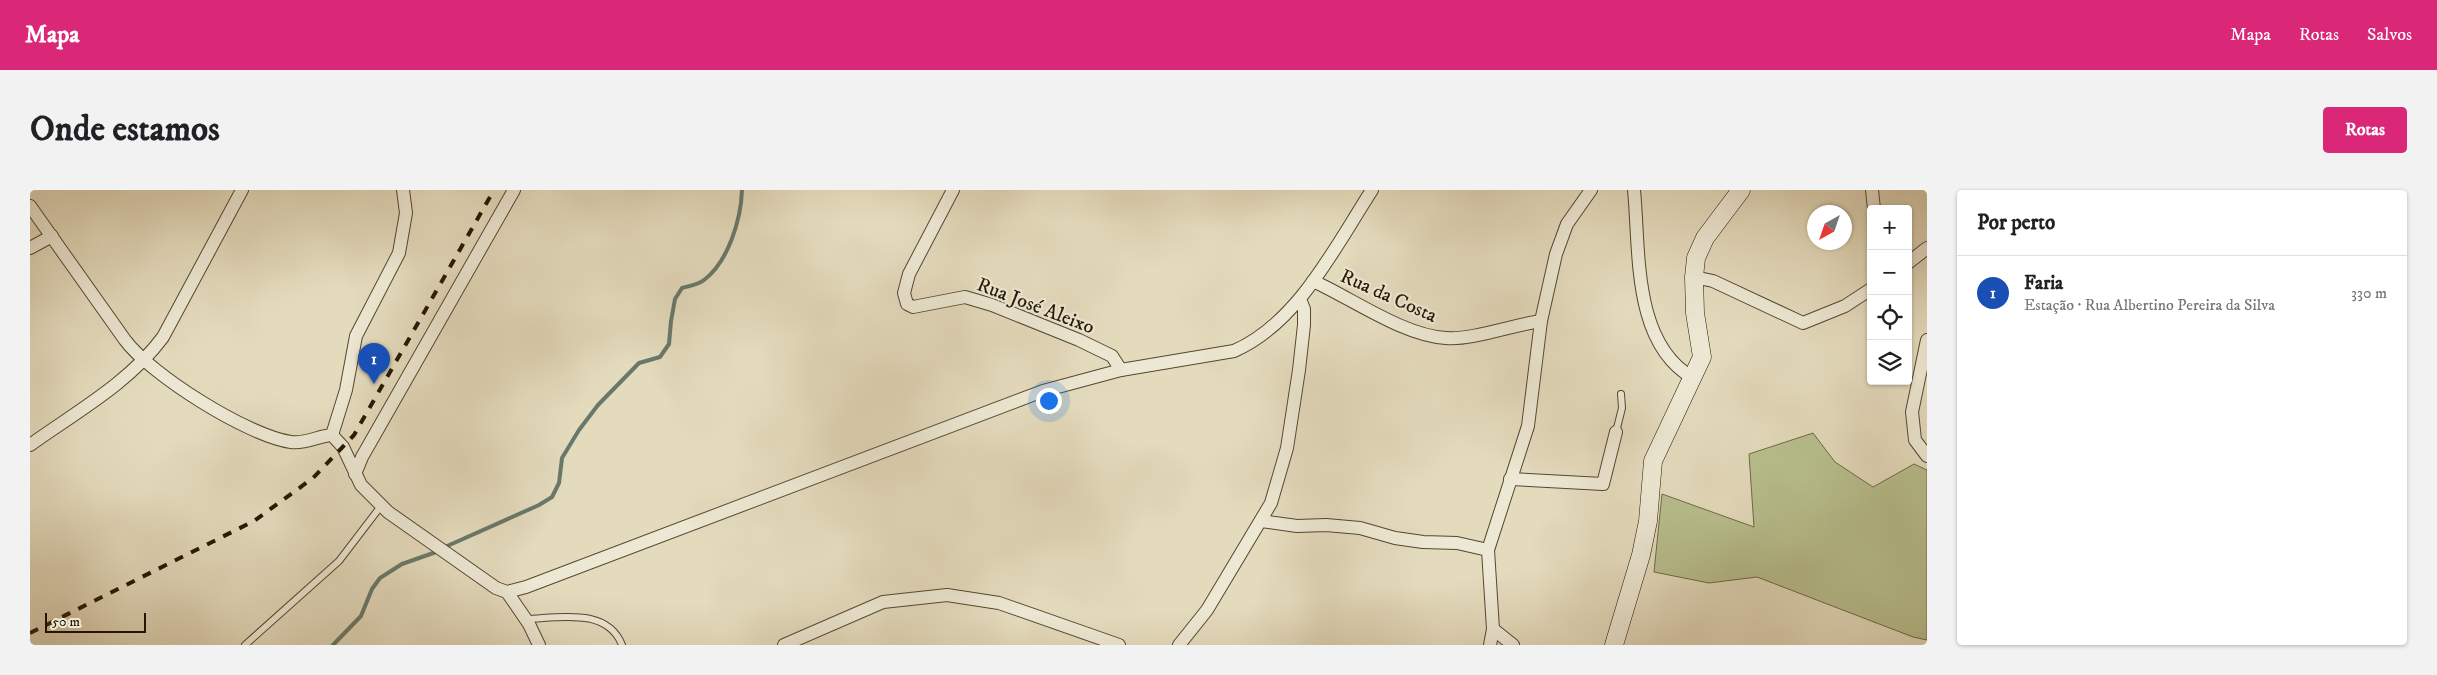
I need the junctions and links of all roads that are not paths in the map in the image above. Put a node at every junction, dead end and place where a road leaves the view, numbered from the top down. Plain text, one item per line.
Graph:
1 (242, 190) edge
2 (403, 190) edge
3 (514, 190) edge
4 (953, 190) edge
5 (1372, 190) edge
6 (1591, 190) edge
7 (1634, 190) edge
8 (1741, 190) edge
9 (1872, 190) edge
10 (1874, 205) edge
11 (30, 206) edge
12 (52, 236) junction
13 (30, 248) edge
14 (1927, 248) edge
15 (1912, 260) edge
16 (1694, 277) junction
17 (1312, 281) junction
18 (1867, 292) edge
19 (1300, 299) junction
20 (1541, 322) junction
21 (1927, 340) edge
22 (143, 361) junction
23 (1121, 370) junction
24 (1693, 378) junction
25 (1621, 394) dead end
26 (1616, 432) joint
27 (332, 435) junction
28 (30, 445) edge
29 (1927, 456) edge
30 (355, 474) junction
31 (1510, 479) junction
32 (381, 506) junction
33 (1261, 522) junction
34 (1488, 550) junction
35 (507, 592) junction
36 (525, 619) junction
37 (1494, 629) junction
38 (245, 645) edge
39 (538, 645) edge
40 (622, 645) edge
41 (784, 645) edge
42 (1119, 645) edge
43 (1179, 645) edge
44 (1490, 645) edge
45 (1513, 645) edge
46 (1614, 645) edge

1 - 22 street
2 - 27 street
3 - 30 street
4 - 23 street, Rua José Aleixo
5 - 17 street
6 - 20 street
7 - 24 street
8 - 16 main road
9 - 10 street
11 - 12 street
12 - 13 street
12 - 22 street
14 - 15 street
16 - 18 street
16 - 24 main road
17 - 19 street
17 - 20 street, Rua da Costa
19 - 23 street
19 - 33 street
20 - 31 street
21 - 29 street
22 - 27 street
22 - 28 street
23 - 35 street
24 - 46 main road
25 - 26 lane
26 - 31 street
27 - 30 street
30 - 32 street
31 - 34 street
32 - 35 street
32 - 38 lane
33 - 34 street
33 - 43 street
34 - 37 street
35 - 36 street
36 - 39 street
36 - 40 lane
37 - 44 street
37 - 45 street
41 - 42 street

